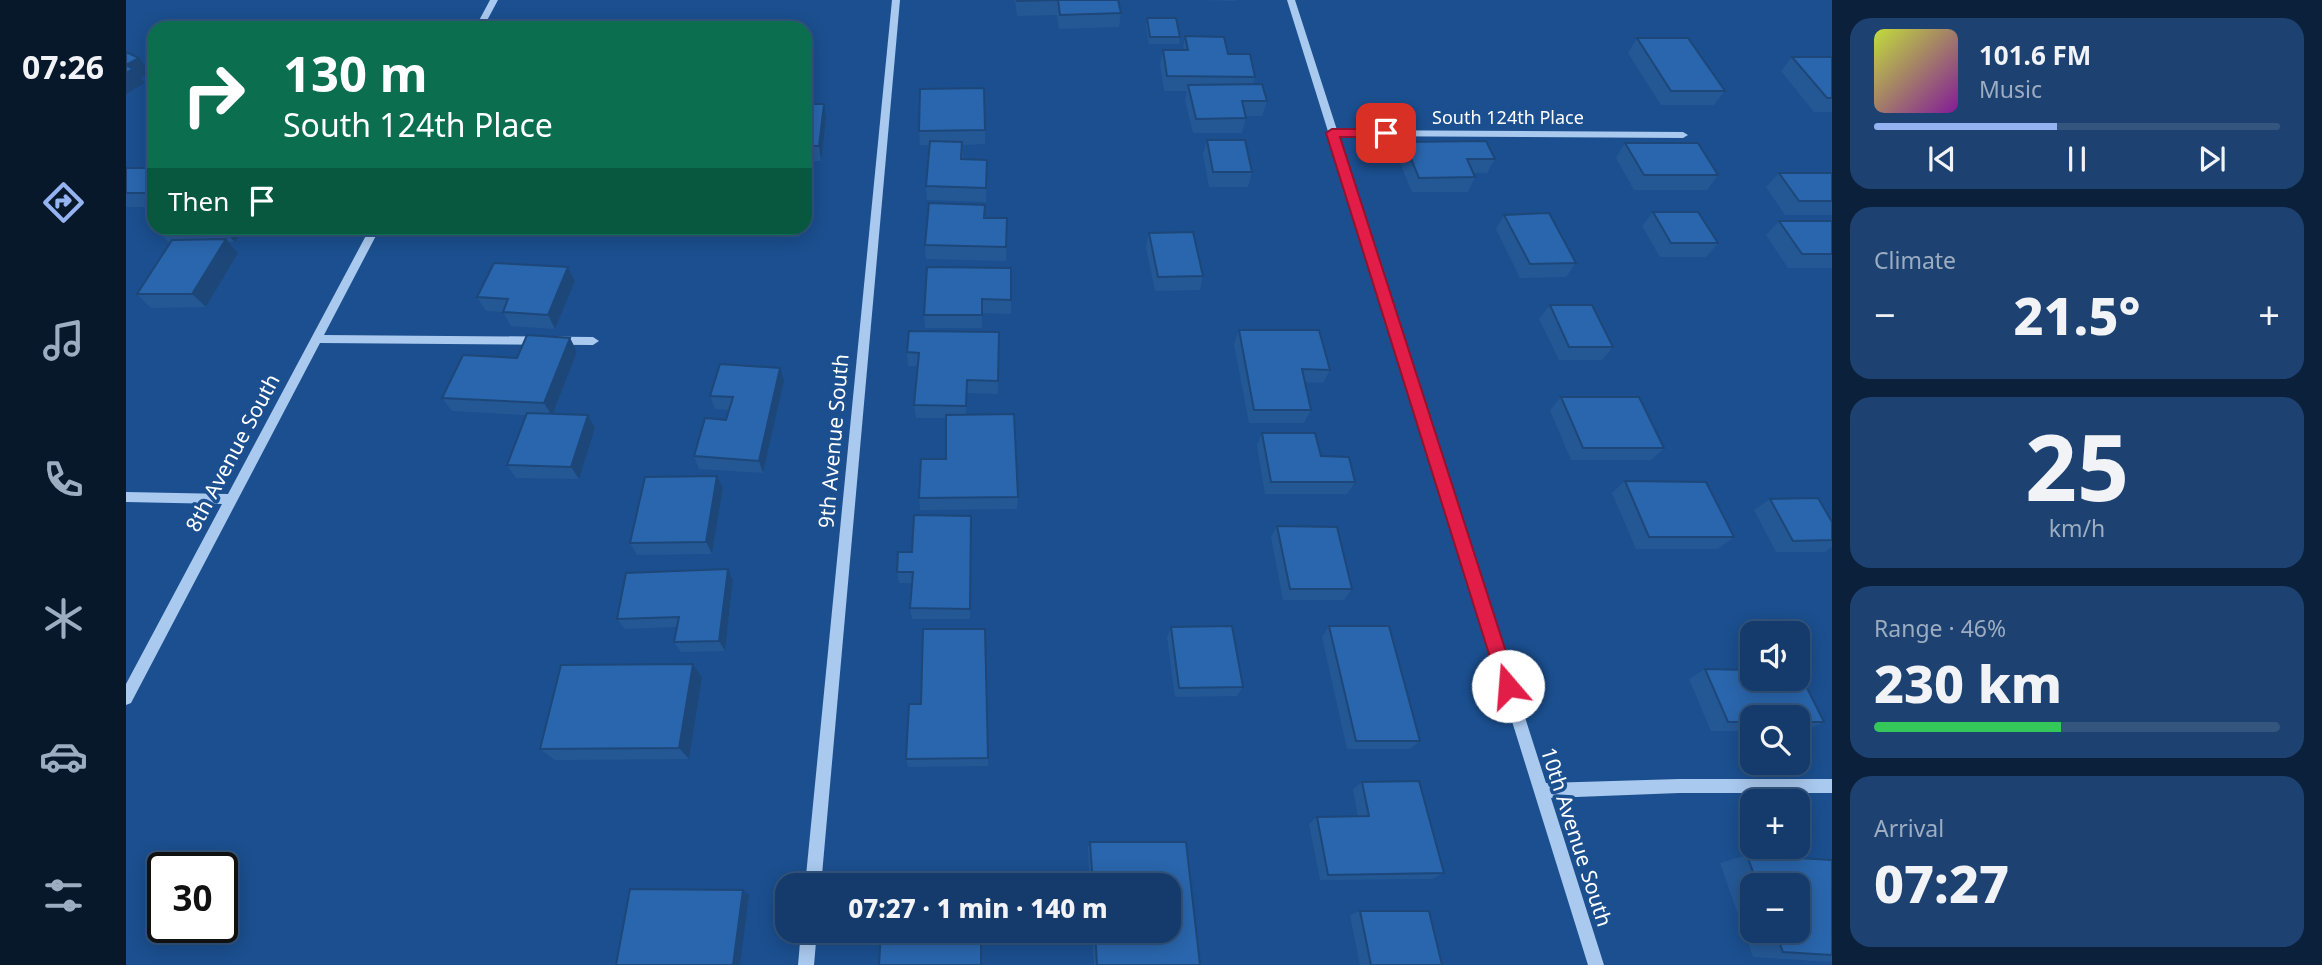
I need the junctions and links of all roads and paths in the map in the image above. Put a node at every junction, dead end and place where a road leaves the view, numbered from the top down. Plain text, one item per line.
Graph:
1 (494, 0) edge
2 (896, 0) edge
3 (1291, 0) edge
4 (483, 21) edge
5 (1332, 133) junction
6 (1683, 135) dead end
7 (371, 235) edge
8 (317, 339) junction
9 (593, 341) dead end
10 (126, 497) edge
11 (229, 499) junction
12 (126, 698) edge
13 (1832, 786) edge
14 (1541, 791) junction
15 (815, 873) edge
16 (808, 943) edge
17 (806, 965) edge
18 (1596, 965) edge

1 - 4 street
2 - 15 street, 9th Avenue South
3 - 5 street, 10th Avenue South
5 - 6 street, South 124th Place
5 - 14 street, 10th Avenue South
7 - 8 street, 8th Avenue South
8 - 9 street
8 - 11 street, 8th Avenue South
10 - 11 street
11 - 12 street, 8th Avenue South
13 - 14 street
14 - 18 street, 10th Avenue South
16 - 17 street

